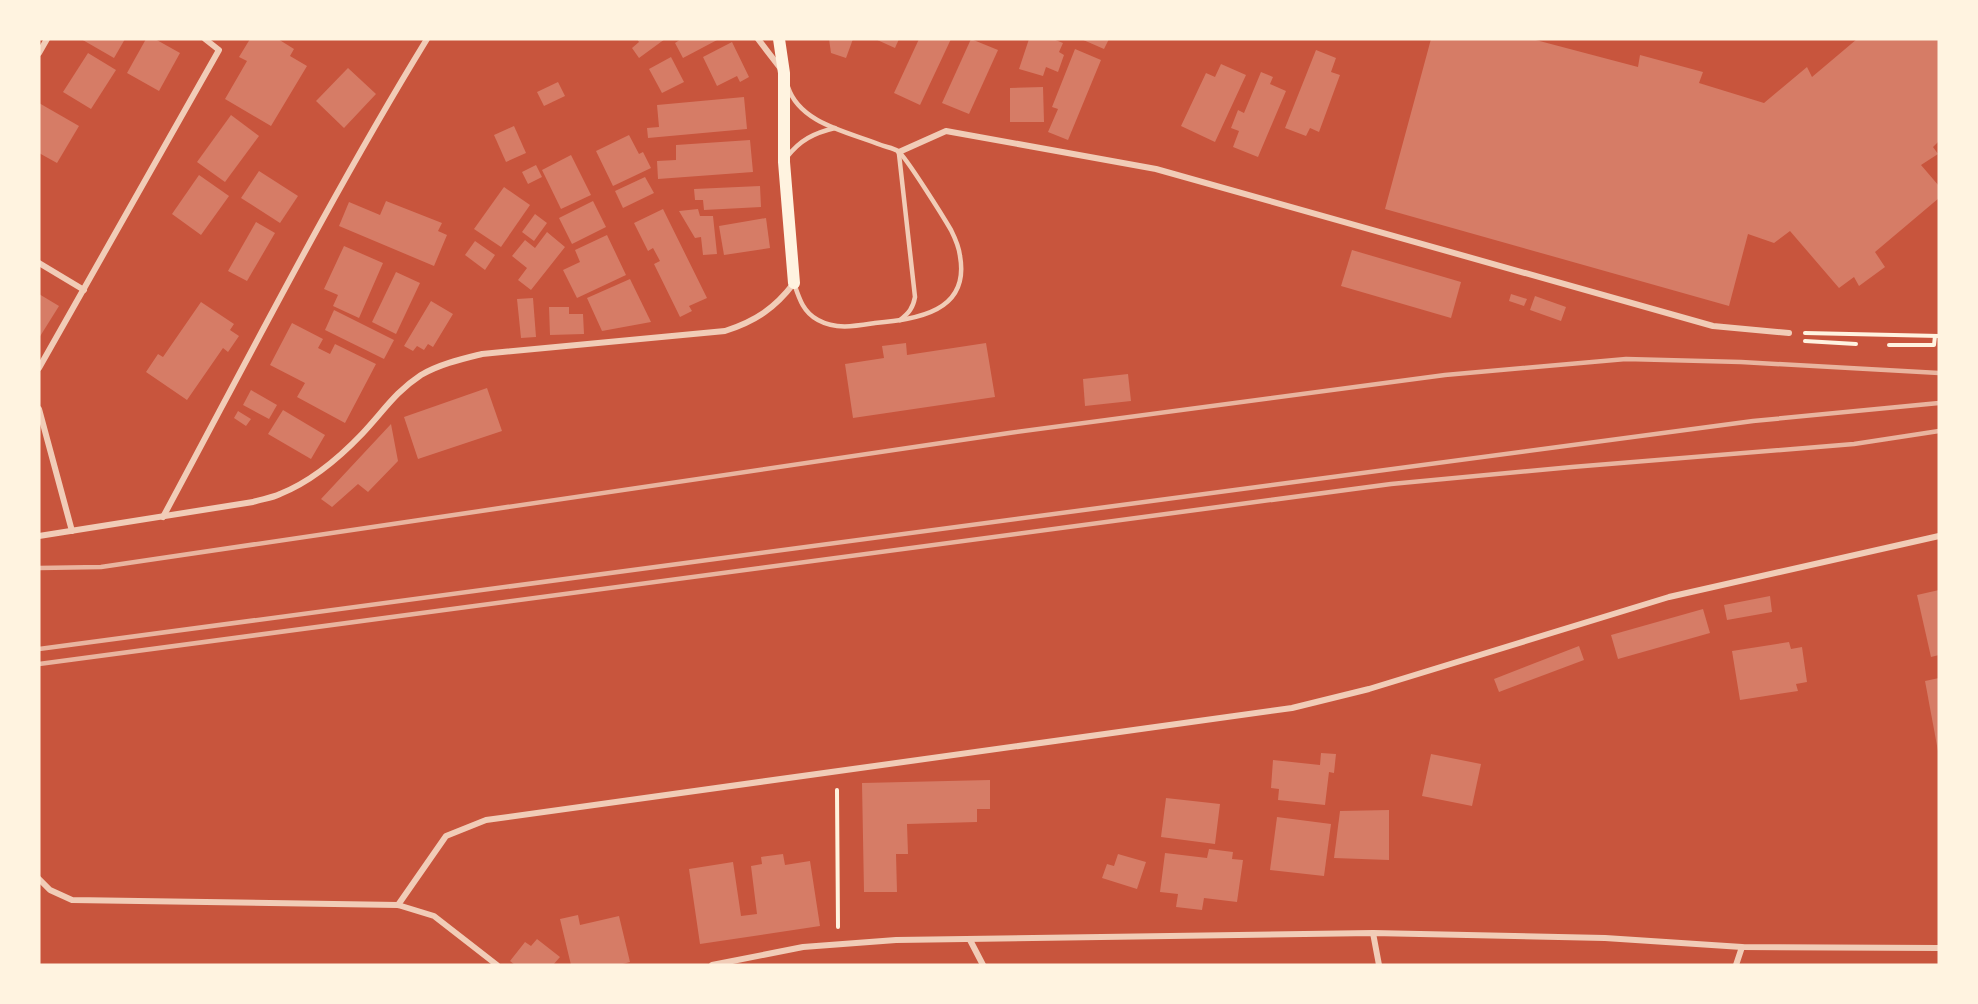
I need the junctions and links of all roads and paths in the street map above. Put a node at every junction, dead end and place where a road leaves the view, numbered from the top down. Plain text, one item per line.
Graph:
1 (47, 39) edge
2 (205, 39) edge
3 (427, 39) edge
4 (758, 39) edge
5 (779, 39) edge
6 (39, 53) edge
7 (784, 73) junction
8 (836, 128) junction
9 (899, 152) junction
10 (784, 162) junction
11 (39, 263) edge
12 (794, 283) junction
13 (84, 290) junction
14 (899, 321) junction
15 (1789, 333) joint
16 (1937, 336) edge
17 (1804, 340) dead end
18 (1856, 344) dead end
19 (1889, 345) dead end
20 (39, 368) edge
21 (39, 409) edge
22 (163, 517) junction
23 (72, 531) junction
24 (39, 536) edge
25 (1939, 536) edge
26 (837, 771) junction
27 (39, 879) edge
28 (398, 905) junction
29 (1373, 933) junction
30 (970, 940) junction
31 (838, 944) junction
32 (1742, 947) junction
33 (1939, 948) edge
34 (497, 965) edge
35 (712, 965) edge
36 (983, 965) edge
37 (1379, 965) edge
38 (1736, 965) edge

1 - 6 street
2 - 13 street
3 - 22 street
4 - 7 street
5 - 7 main road
7 - 8 lane
7 - 10 main road
8 - 9 lane
8 - 10 lane
9 - 14 lane
9 - 14 lane
9 - 15 street
10 - 12 main road
11 - 13 street
12 - 14 lane
12 - 22 street
13 - 20 street
15 - 16 path
16 - 19 path
17 - 18 path
21 - 23 street
22 - 23 street
23 - 24 street
25 - 26 street
26 - 28 street
26 - 31 path
27 - 28 street
28 - 34 street
29 - 30 street
29 - 32 street
29 - 37 street
30 - 31 street
30 - 36 street
31 - 35 street
32 - 33 street
32 - 38 street

